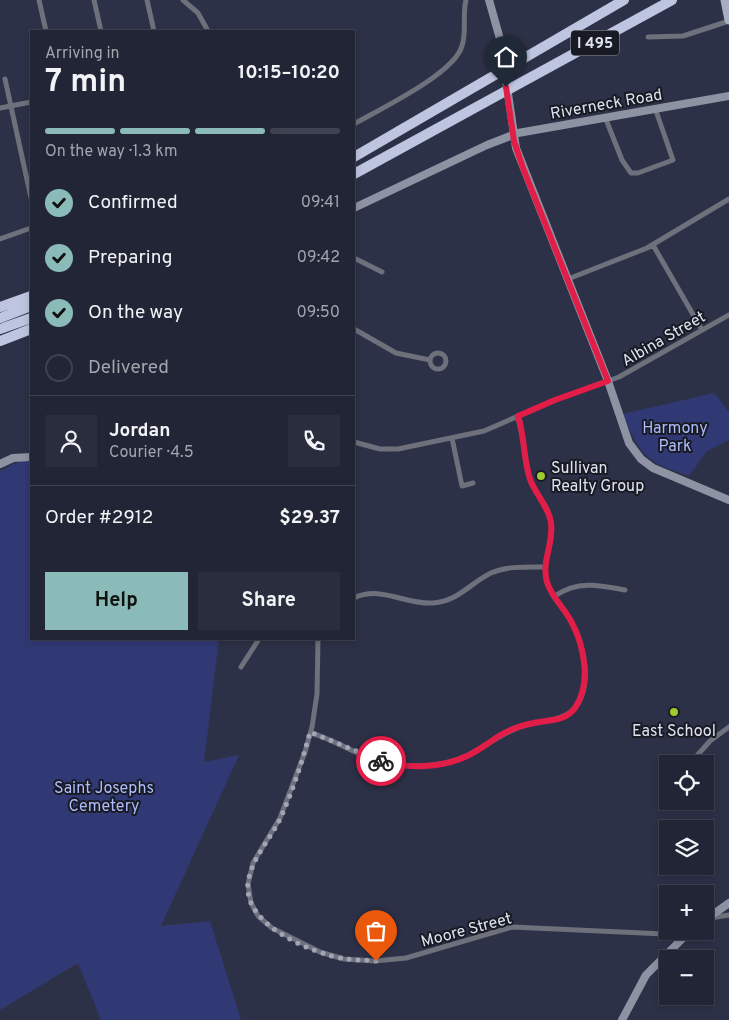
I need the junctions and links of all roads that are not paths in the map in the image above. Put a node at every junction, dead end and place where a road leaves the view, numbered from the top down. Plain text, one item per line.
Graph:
1 (39, 0) edge
2 (94, 0) edge
3 (148, 0) edge
4 (183, 0) edge
5 (466, 0) edge
6 (488, 0) edge
7 (624, 0) edge
8 (672, 0) edge
9 (725, 0) edge
10 (729, 21) edge
11 (46, 30) edge
12 (101, 30) edge
13 (154, 30) edge
14 (207, 30) edge
15 (648, 37) dead end
16 (5, 79) dead end
17 (729, 96) edge
18 (30, 102) edge
19 (12, 106) junction
20 (0, 108) edge
21 (655, 108) junction
22 (605, 117) junction
23 (355, 123) edge
24 (513, 135) junction
25 (355, 156) edge
26 (355, 173) edge
27 (30, 193) edge
28 (729, 199) edge
29 (355, 208) edge
30 (30, 228) edge
31 (0, 239) edge
32 (653, 245) junction
33 (355, 258) edge
34 (382, 272) dead end
35 (568, 279) junction
36 (30, 296) edge
37 (30, 306) edge
38 (0, 307) edge
39 (729, 315) edge
40 (0, 318) edge
41 (30, 319) edge
42 (30, 329) edge
43 (355, 330) edge
44 (702, 330) junction
45 (0, 338) edge
46 (430, 360) dead end
47 (608, 381) junction
48 (518, 416) junction
49 (452, 438) junction
50 (355, 442) edge
51 (30, 457) edge
52 (0, 464) edge
53 (473, 483) dead end
54 (729, 500) edge
55 (544, 567) junction
56 (625, 590) dead end
57 (554, 596) junction
58 (355, 598) edge
59 (258, 640) edge
60 (318, 640) edge
61 (241, 667) dead end
62 (729, 727) edge
63 (310, 732) junction
64 (698, 755) edge
65 (729, 903) edge
66 (714, 914) edge
67 (729, 915) edge
68 (714, 918) edge
69 (659, 932) edge
70 (681, 940) edge
71 (622, 1020) edge

1 - 11 street
2 - 12 street
3 - 13 street
4 - 14 street
5 - 23 street
6 - 24 street
7 - 25 highway, I 495
8 - 26 highway, I 495
9 - 10 main road
10 - 15 street
16 - 19 street
17 - 21 street, Riverneck Road
18 - 19 street
19 - 20 street
19 - 27 street
21 - 22 street, Riverneck Road
21 - 22 street
22 - 24 street, Riverneck Road
24 - 29 street, Riverneck Road
24 - 35 street
28 - 32 street
30 - 31 street
32 - 35 street
32 - 44 street
33 - 34 street
35 - 47 street
36 - 38 highway
37 - 40 highway
39 - 44 street, Albina Street
41 - 45 highway
42 - 45 highway
43 - 46 street
44 - 47 street, Albina Street
47 - 48 street, Albina Street
47 - 54 street
48 - 49 street, Albina Street
48 - 55 street
49 - 50 street, Albina Street
49 - 53 street
51 - 52 street
55 - 57 street
55 - 58 street
56 - 57 street
57 - 63 street
59 - 61 street
60 - 63 street, Moore Street
62 - 64 street
63 - 69 street, Moore Street
65 - 66 street
67 - 68 street
70 - 71 street

